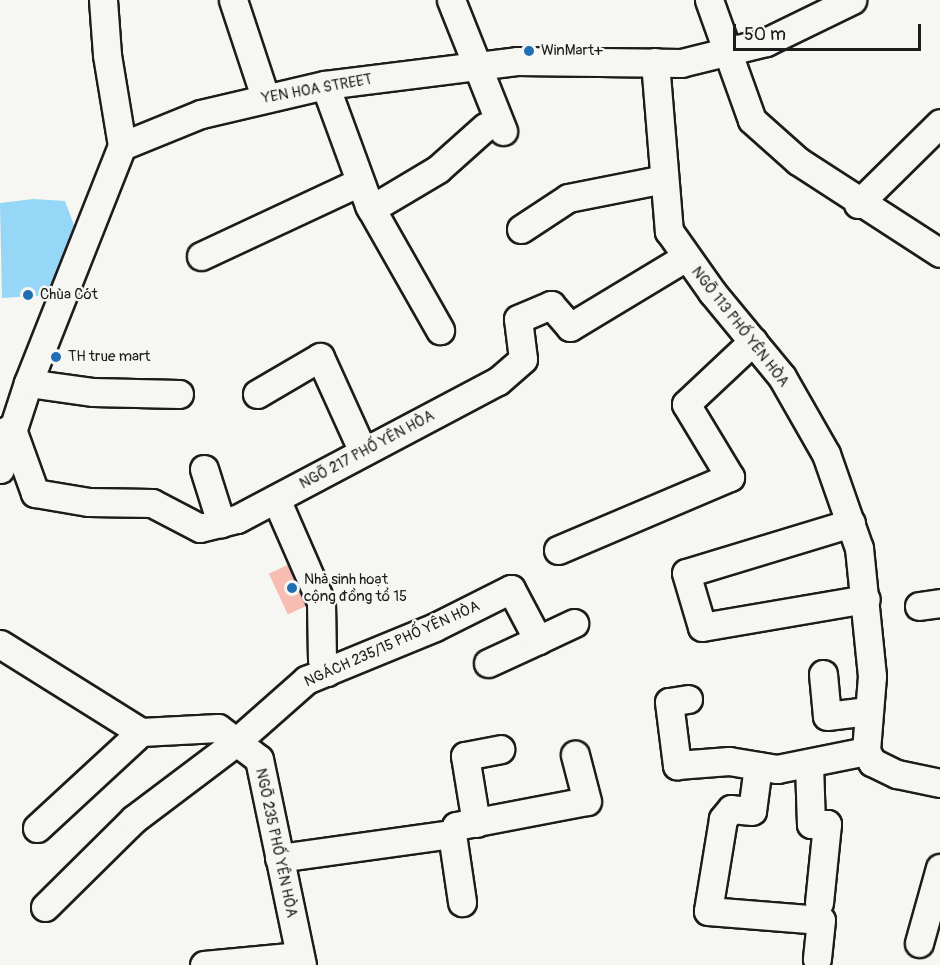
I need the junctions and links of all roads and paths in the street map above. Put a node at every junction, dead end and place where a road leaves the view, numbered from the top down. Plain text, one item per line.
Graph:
1 (103, 0) edge
2 (233, 0) edge
3 (451, 0) edge
4 (709, 0) edge
5 (852, 0) edge
6 (728, 51) junction
7 (655, 62) junction
8 (478, 66) junction
9 (325, 85) junction
10 (265, 98) junction
11 (940, 123) edge
12 (122, 146) junction
13 (664, 179) junction
14 (360, 182) junction
15 (858, 204) junction
16 (371, 209) junction
17 (521, 229) dead end
18 (940, 253) edge
19 (201, 256) dead end
20 (686, 257) junction
21 (440, 330) dead end
22 (753, 341) junction
23 (28, 383) junction
24 (179, 394) dead end
25 (257, 394) dead end
26 (7, 430) edge
27 (363, 452) junction
28 (0, 469) edge
29 (204, 469) dead end
30 (276, 499) junction
31 (221, 523) junction
32 (851, 523) junction
33 (558, 550) dead end
34 (866, 599) junction
35 (574, 623) dead end
36 (538, 640) junction
37 (0, 644) edge
38 (488, 663) dead end
39 (327, 672) junction
40 (823, 674) dead end
41 (688, 699) dead end
42 (868, 711) junction
43 (141, 732) junction
44 (236, 742) junction
45 (500, 749) dead end
46 (866, 751) junction
47 (575, 754) dead end
48 (809, 764) junction
49 (758, 766) junction
50 (940, 783) edge
51 (37, 828) dead end
52 (464, 828) junction
53 (279, 858) junction
54 (940, 868) edge
55 (462, 902) dead end
56 (819, 903) dead end
57 (45, 907) dead end
58 (919, 943) dead end
59 (817, 959) dead end
60 (301, 960) edge
61 (204, 965) edge

1 - 12 street
2 - 10 street
3 - 8 street
4 - 6 street
5 - 6 street, YEN HOA STREET
6 - 7 street, YEN HOA STREET
6 - 15 street
7 - 8 street, YEN HOA STREET
7 - 13 street, NGÕ 113 PHỐ YÊN HÒA
8 - 9 street, YEN HOA STREET
8 - 16 street
9 - 10 street, YEN HOA STREET
9 - 14 street
10 - 12 street, YEN HOA STREET
11 - 15 street
12 - 23 street
13 - 17 street
13 - 20 street, NGÕ 113 PHỐ YÊN HÒA
14 - 16 street
14 - 19 street
15 - 18 street
16 - 21 street
20 - 22 street, NGÕ 113 PHỐ YÊN HÒA
20 - 27 street, NGÕ 217 PHỐ YÊN HÒA
22 - 32 street, NGÕ 113 PHỐ YÊN HÒA
22 - 33 street
23 - 24 street
23 - 26 street
25 - 27 street
26 - 28 street
26 - 31 street, NGÕ 217 PHỐ YÊN HÒA
27 - 30 street, NGÕ 217 PHỐ YÊN HÒA
29 - 31 street
30 - 31 street, NGÕ 217 PHỐ YÊN HÒA
30 - 39 street
32 - 34 street, NGÕ 113 PHỐ YÊN HÒA
32 - 34 street
34 - 42 street, NGÕ 113 PHỐ YÊN HÒA
35 - 36 street
36 - 38 street
36 - 39 street, NGÁCH 235/15 PHỐ YÊN HÒA
37 - 43 street
39 - 44 street, NGÁCH 235/15 PHỐ YÊN HÒA
40 - 42 street
41 - 49 street
42 - 46 street, NGÕ 113 PHỐ YÊN HÒA
43 - 44 street, NGÕ 235 PHỐ YÊN HÒA
43 - 51 street
44 - 53 street, NGÕ 235 PHỐ YÊN HÒA
44 - 57 street
45 - 52 street
46 - 48 street
46 - 50 street
47 - 52 street
48 - 49 street
48 - 56 street
49 - 59 street
52 - 53 street
52 - 55 street
53 - 60 street, NGÕ 235 PHỐ YÊN HÒA
54 - 58 street
60 - 61 street, NGÕ 235 PHỐ YÊN HÒA

